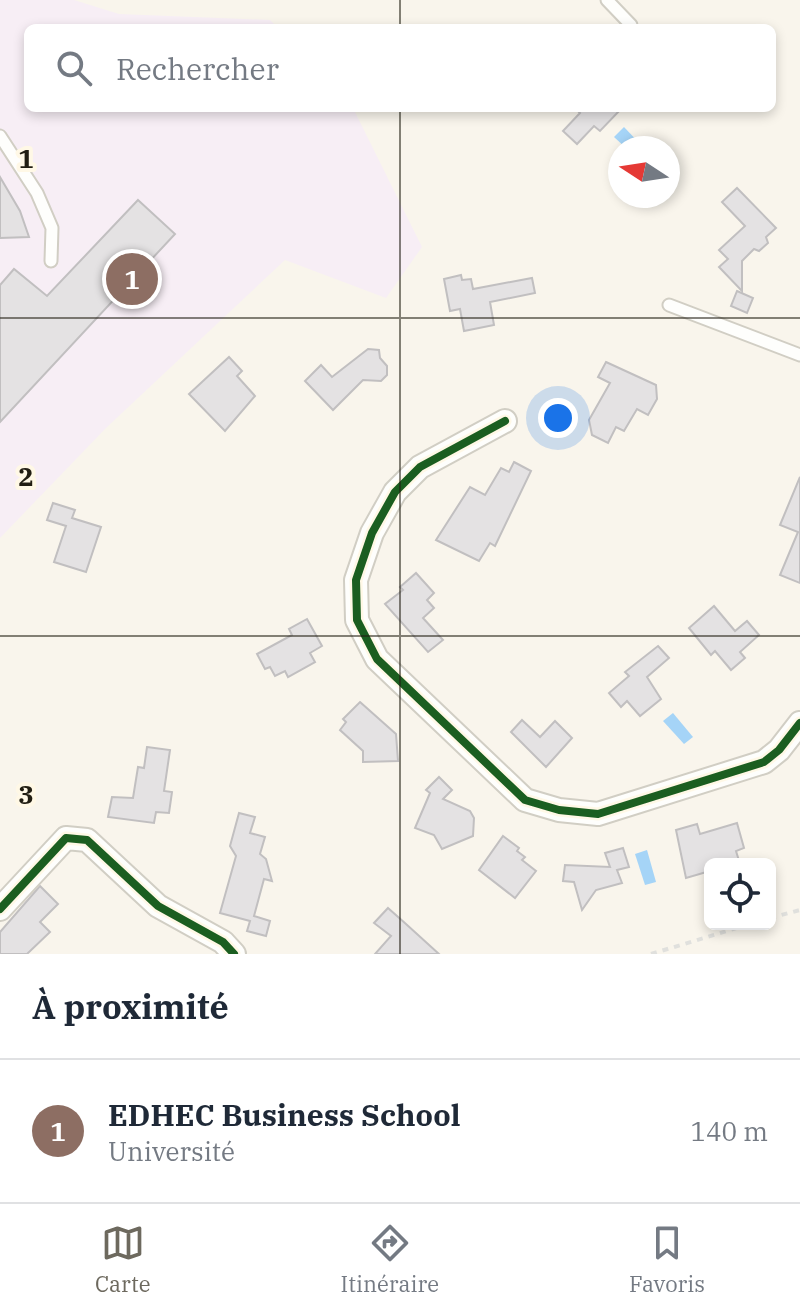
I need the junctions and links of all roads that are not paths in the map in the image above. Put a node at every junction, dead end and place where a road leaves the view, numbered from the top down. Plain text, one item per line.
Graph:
1 (607, 0) edge
2 (630, 24) edge
3 (0, 136) edge
4 (51, 261) dead end
5 (669, 305) dead end
6 (800, 355) edge
7 (505, 421) dead end
8 (800, 723) edge
9 (0, 909) edge
10 (234, 954) edge

1 - 2 lane
3 - 4 lane
5 - 6 lane
7 - 8 street
9 - 10 street

